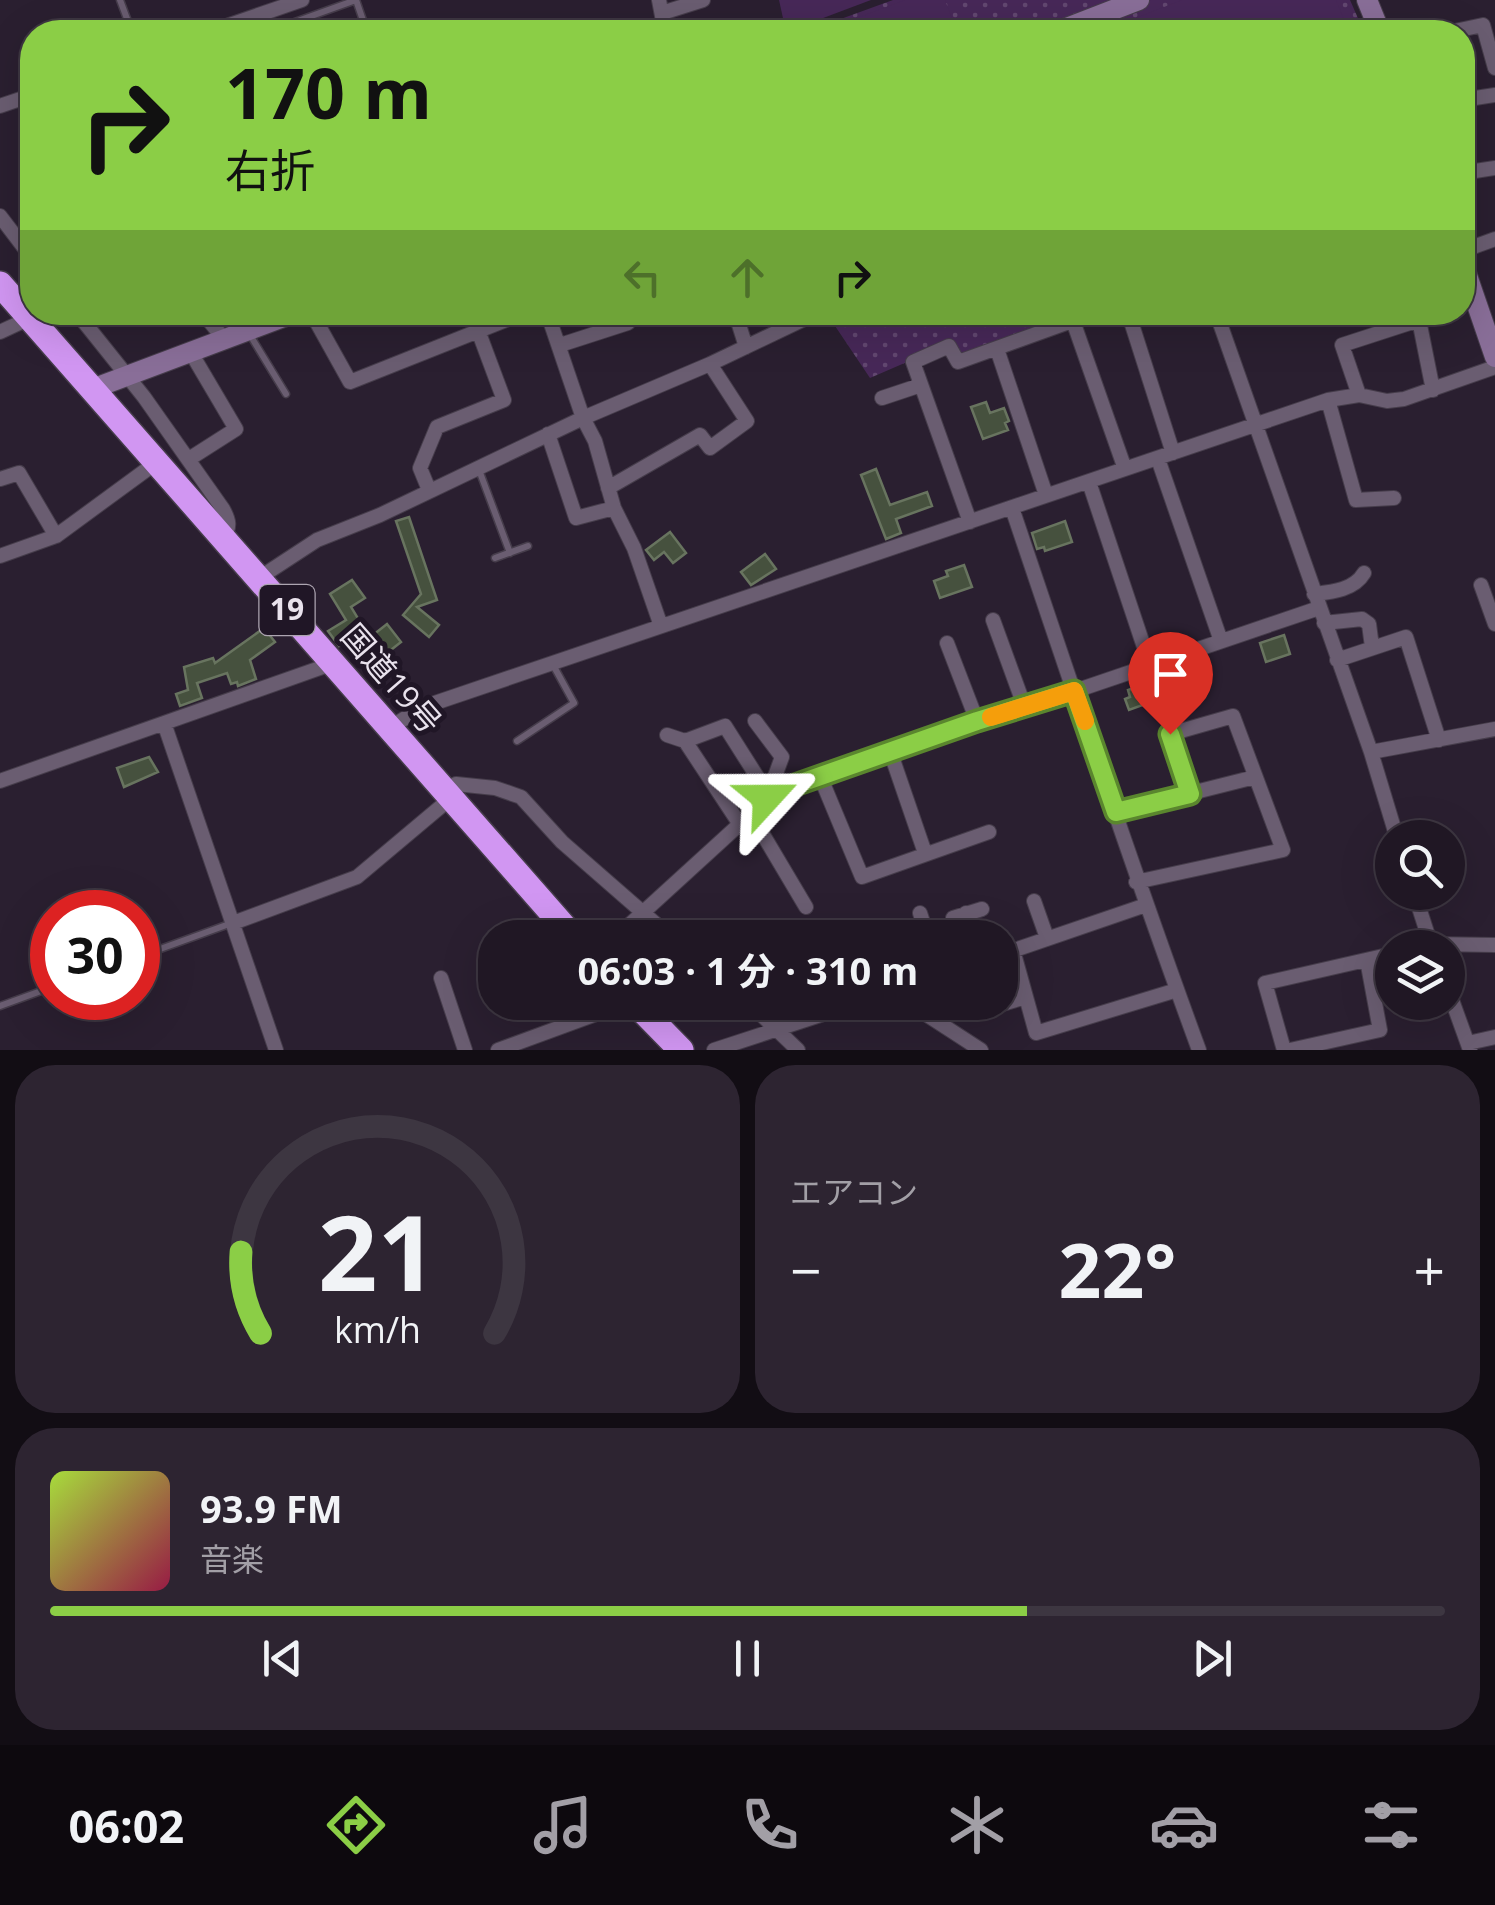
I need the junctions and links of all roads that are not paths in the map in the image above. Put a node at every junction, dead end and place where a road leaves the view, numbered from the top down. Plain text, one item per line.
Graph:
1 (703, 0) edge
2 (1139, 0) edge
3 (297, 1) edge
4 (660, 7) edge
5 (260, 15) junction
6 (245, 20) edge
7 (262, 20) edge
8 (300, 20) edge
9 (363, 20) edge
10 (1087, 20) edge
11 (1475, 27) edge
12 (1495, 68) edge
13 (0, 216) edge
14 (20, 242) edge
15 (0, 284) edge
16 (1475, 298) edge
17 (20, 307) edge
18 (36, 325) edge
19 (86, 325) edge
20 (213, 325) edge
21 (261, 325) edge
22 (317, 325) edge
23 (496, 325) edge
24 (553, 325) edge
25 (622, 325) edge
26 (738, 325) edge
27 (791, 325) edge
28 (1063, 325) edge
29 (1075, 325) edge
30 (1132, 325) edge
31 (1220, 325) edge
32 (1403, 325) edge
33 (1420, 325) edge
34 (247, 330) junction
35 (478, 333) junction
36 (224, 338) junction
37 (560, 345) junction
38 (746, 347) junction
39 (997, 349) junction
40 (190, 351) junction
41 (1495, 356) edge
42 (710, 364) junction
43 (1495, 367) edge
44 (126, 374) junction
45 (921, 385) junction
46 (92, 389) junction
47 (1433, 390) junction
48 (286, 394) dead end
49 (1359, 395) junction
50 (882, 398) dead end
51 (1328, 400) junction
52 (582, 418) junction
53 (1255, 424) junction
54 (548, 434) junction
55 (1173, 453) junction
56 (189, 459) junction
57 (1158, 459) junction
58 (157, 462) junction
59 (478, 468) junction
60 (1125, 469) junction
61 (0, 480) edge
62 (1089, 482) junction
63 (608, 488) junction
64 (429, 490) junction
65 (1046, 495) junction
66 (1394, 498) dead end
67 (614, 508) junction
68 (1012, 508) junction
69 (970, 522) junction
70 (56, 536) junction
71 (222, 537) junction
72 (528, 546) dead end
73 (510, 553) junction
74 (0, 556) edge
75 (496, 558) dead end
76 (1364, 573) dead end
77 (258, 578) junction
78 (1481, 585) dead end
79 (1317, 601) junction
80 (993, 620) dead end
81 (1324, 624) junction
82 (1495, 624) edge
83 (661, 626) junction
84 (1221, 641) junction
85 (947, 642) dead end
86 (1372, 647) junction
87 (1338, 660) junction
88 (334, 662) junction
89 (552, 663) junction
90 (1150, 665) junction
91 (1074, 691) junction
92 (1025, 708) junction
93 (755, 721) dead end
94 (977, 721) junction
95 (164, 723) junction
96 (390, 727) junction
97 (1493, 730) edge
98 (667, 735) dead end
99 (1439, 740) junction
100 (517, 741) dead end
101 (685, 742) junction
102 (1495, 746) edge
103 (890, 751) junction
104 (1371, 752) junction
105 (820, 776) junction
106 (1255, 778) junction
107 (0, 780) edge
108 (448, 794) junction
109 (1190, 794) junction
110 (767, 798) junction
111 (1116, 812) junction
112 (746, 819) junction
113 (1392, 820) edge
114 (988, 832) dead end
115 (924, 853) junction
116 (1136, 882) junction
117 (1034, 902) dead end
118 (1146, 905) junction
119 (806, 907) dead end
120 (642, 912) junction
121 (967, 913) dead end
122 (920, 914) dead end
123 (558, 920) edge
124 (634, 920) edge
125 (651, 920) edge
126 (922, 920) edge
127 (969, 920) edge
128 (233, 923) junction
129 (1048, 938) junction
130 (1465, 945) edge
131 (1495, 945) edge
132 (1018, 948) edge
133 (160, 949) edge
134 (1375, 958) edge
135 (1367, 960) junction
136 (440, 978) dead end
137 (1018, 979) edge
138 (1177, 990) junction
139 (30, 996) edge
140 (1026, 997) junction
141 (1018, 999) edge
142 (0, 1006) edge
143 (582, 1020) edge
144 (650, 1020) edge
145 (768, 1020) edge
146 (805, 1020) edge
147 (935, 1020) edge
148 (1459, 1020) edge
149 (778, 1029) junction
150 (1495, 1036) edge
151 (1469, 1046) edge
152 (276, 1050) edge
153 (465, 1050) edge
154 (498, 1050) edge
155 (681, 1050) edge
156 (714, 1050) edge
157 (798, 1050) edge
158 (981, 1050) edge
159 (1199, 1050) edge
160 (1287, 1050) edge

1 - 4 street
2 - 10 street
3 - 5 street
5 - 6 street
5 - 7 lane
8 - 9 lane
11 - 12 street
13 - 14 street
15 - 17 highway, 国道19号 / 19
16 - 41 street
18 - 46 highway, 国道19号 / 19
19 - 44 street
20 - 36 street
21 - 34 street
22 - 35 street
23 - 35 street
24 - 37 street
25 - 37 street
26 - 38 street
27 - 38 street
28 - 39 street
29 - 60 street
30 - 55 street
31 - 53 street
32 - 49 street
33 - 47 street
34 - 36 street
34 - 48 lane
35 - 64 street
36 - 40 street
37 - 52 street
38 - 42 street
39 - 45 street
39 - 65 street
40 - 44 street
40 - 56 street
42 - 52 street
42 - 63 street
43 - 47 street
44 - 46 street
44 - 56 street
45 - 50 street
45 - 69 street
46 - 58 highway, 国道19号 / 19
47 - 49 street
49 - 51 street
51 - 53 street
51 - 66 street
52 - 54 street
52 - 63 street
53 - 55 street
53 - 79 street
54 - 59 street
54 - 67 street
55 - 57 street
56 - 71 street
57 - 60 street
57 - 84 street
58 - 70 street
58 - 71 highway, 国道19号 / 19
59 - 64 street
59 - 73 lane
60 - 62 street
61 - 70 street
62 - 65 street
62 - 90 street
63 - 67 street
64 - 77 street
65 - 68 street
67 - 83 street
68 - 69 street
68 - 91 street
69 - 83 street
70 - 74 street
71 - 77 highway, 国道19号 / 19
72 - 73 lane
73 - 75 lane
76 - 79 street
77 - 88 highway, 国道19号 / 19
78 - 82 street
79 - 81 street
79 - 84 street
80 - 92 street
81 - 86 street
81 - 87 street
83 - 89 street
84 - 90 street
85 - 94 street
86 - 87 street
86 - 99 street
87 - 104 street
88 - 95 street
88 - 96 highway, 国道19号 / 19
89 - 96 street
89 - 100 lane
90 - 91 street
91 - 92 street
91 - 111 street
92 - 94 street
93 - 110 street
94 - 103 street
95 - 107 street
95 - 128 street
96 - 108 highway, 国道19号 / 19
97 - 99 street
97 - 102 street
98 - 101 street
99 - 104 street
101 - 110 street
101 - 112 street
103 - 105 street
103 - 115 street
104 - 113 street
105 - 110 street
105 - 115 street
106 - 109 street
106 - 109 street
106 - 116 street
108 - 120 street
108 - 123 highway, 国道19号 / 19
108 - 128 street
109 - 111 street
110 - 112 street
111 - 116 street
112 - 119 street
112 - 120 street
114 - 115 street
116 - 118 street
117 - 129 street
118 - 129 street
118 - 138 street
120 - 124 street
120 - 125 street
121 - 127 street
122 - 126 street
128 - 133 lane
128 - 152 street
129 - 132 street
130 - 131 street
134 - 135 street
135 - 160 street
135 - 160 street
136 - 153 street
137 - 140 street
138 - 140 street
138 - 159 street
139 - 142 lane
140 - 141 street
143 - 154 street
144 - 155 highway
145 - 149 street
146 - 149 street
147 - 158 street
148 - 151 street
149 - 156 street
149 - 157 street
150 - 151 street

